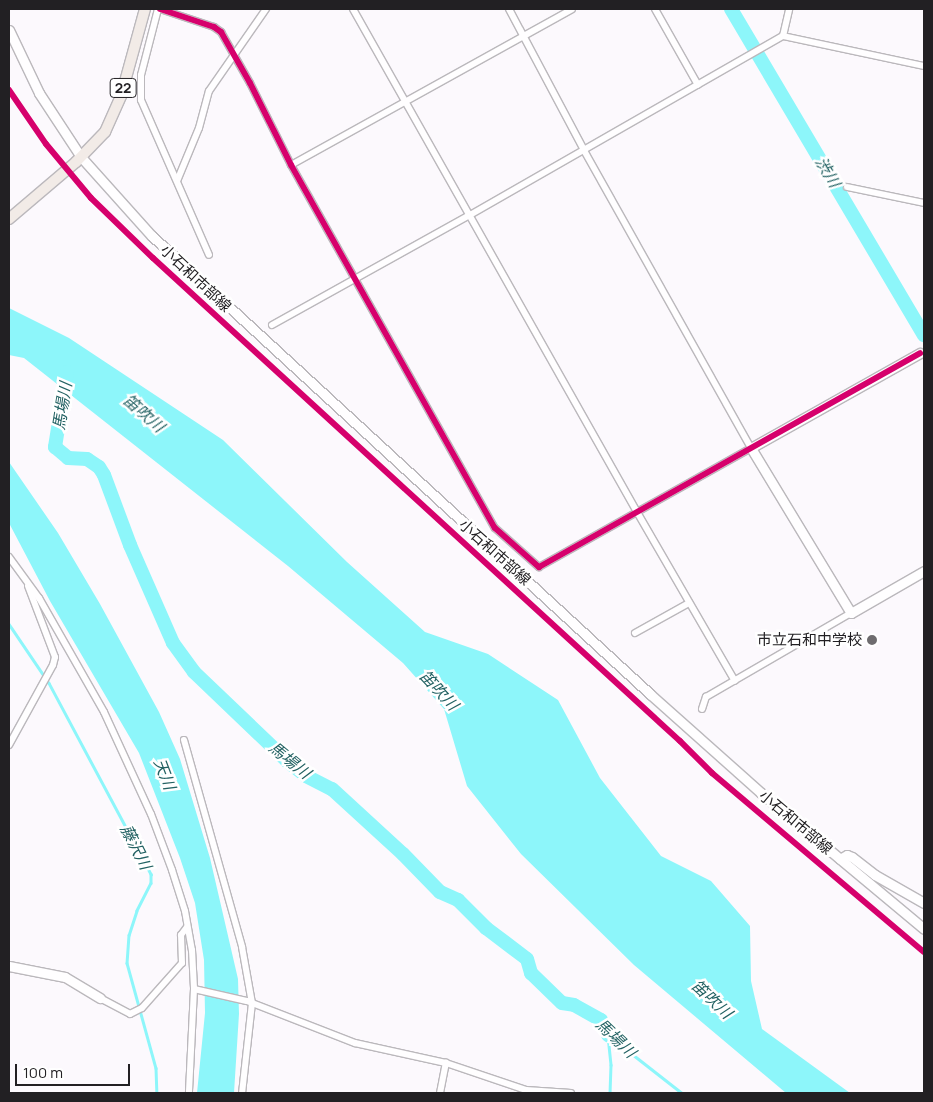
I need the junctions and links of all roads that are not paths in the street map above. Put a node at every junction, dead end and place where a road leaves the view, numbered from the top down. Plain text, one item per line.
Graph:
1 (145, 9) edge
2 (159, 9) edge
3 (266, 9) edge
4 (353, 9) edge
5 (509, 9) edge
6 (572, 9) edge
7 (655, 9) edge
8 (789, 9) edge
9 (9, 30) edge
10 (783, 36) junction
11 (524, 37) junction
12 (233, 54) junction
13 (924, 66) edge
14 (698, 85) junction
15 (406, 103) junction
16 (584, 150) junction
17 (77, 161) junction
18 (291, 165) junction
19 (177, 180) junction
20 (847, 187) dead end
21 (924, 203) edge
22 (470, 215) junction
23 (9, 219) edge
24 (209, 255) dead end
25 (356, 279) junction
26 (272, 325) dead end
27 (920, 353) dead end
28 (751, 448) junction
29 (637, 512) junction
30 (9, 557) edge
31 (924, 571) edge
32 (26, 581) junction
33 (689, 603) junction
34 (851, 614) junction
35 (635, 633) dead end
36 (735, 681) junction
37 (702, 709) dead end
38 (184, 740) dead end
39 (9, 744) edge
40 (840, 859) junction
41 (924, 903) edge
42 (187, 927) junction
43 (924, 929) edge
44 (9, 966) edge
45 (197, 990) junction
46 (100, 998) joint
47 (250, 1002) junction
48 (446, 1064) junction
49 (189, 1093) edge
50 (242, 1093) edge
51 (440, 1093) edge
52 (571, 1093) edge

1 - 17 main road, 22
2 - 12 street
2 - 19 street
3 - 12 street
4 - 15 street
5 - 11 street
6 - 11 street
7 - 14 street
8 - 10 street
9 - 17 main road, 小石和市部線
10 - 13 street
10 - 14 street
11 - 15 street
11 - 16 street
12 - 18 street
12 - 19 street
14 - 16 street
15 - 18 street
15 - 22 street
16 - 22 street
16 - 28 street
17 - 23 main road, 22
17 - 40 main road, 小石和市部線
18 - 25 street
19 - 24 street
20 - 21 street
22 - 25 street
22 - 29 street
25 - 26 street
25 - 29 street
27 - 28 main road
28 - 29 street
28 - 34 main road
29 - 33 street
30 - 32 street
31 - 34 main road
32 - 39 street
32 - 42 street
33 - 35 street
33 - 36 street
34 - 36 street
36 - 37 street
38 - 47 street
40 - 41 main road
40 - 43 main road, 小石和市部線
42 - 45 street
42 - 46 street
44 - 46 main road
45 - 47 street
45 - 49 street
47 - 48 street
47 - 50 street
48 - 51 street
48 - 52 street

